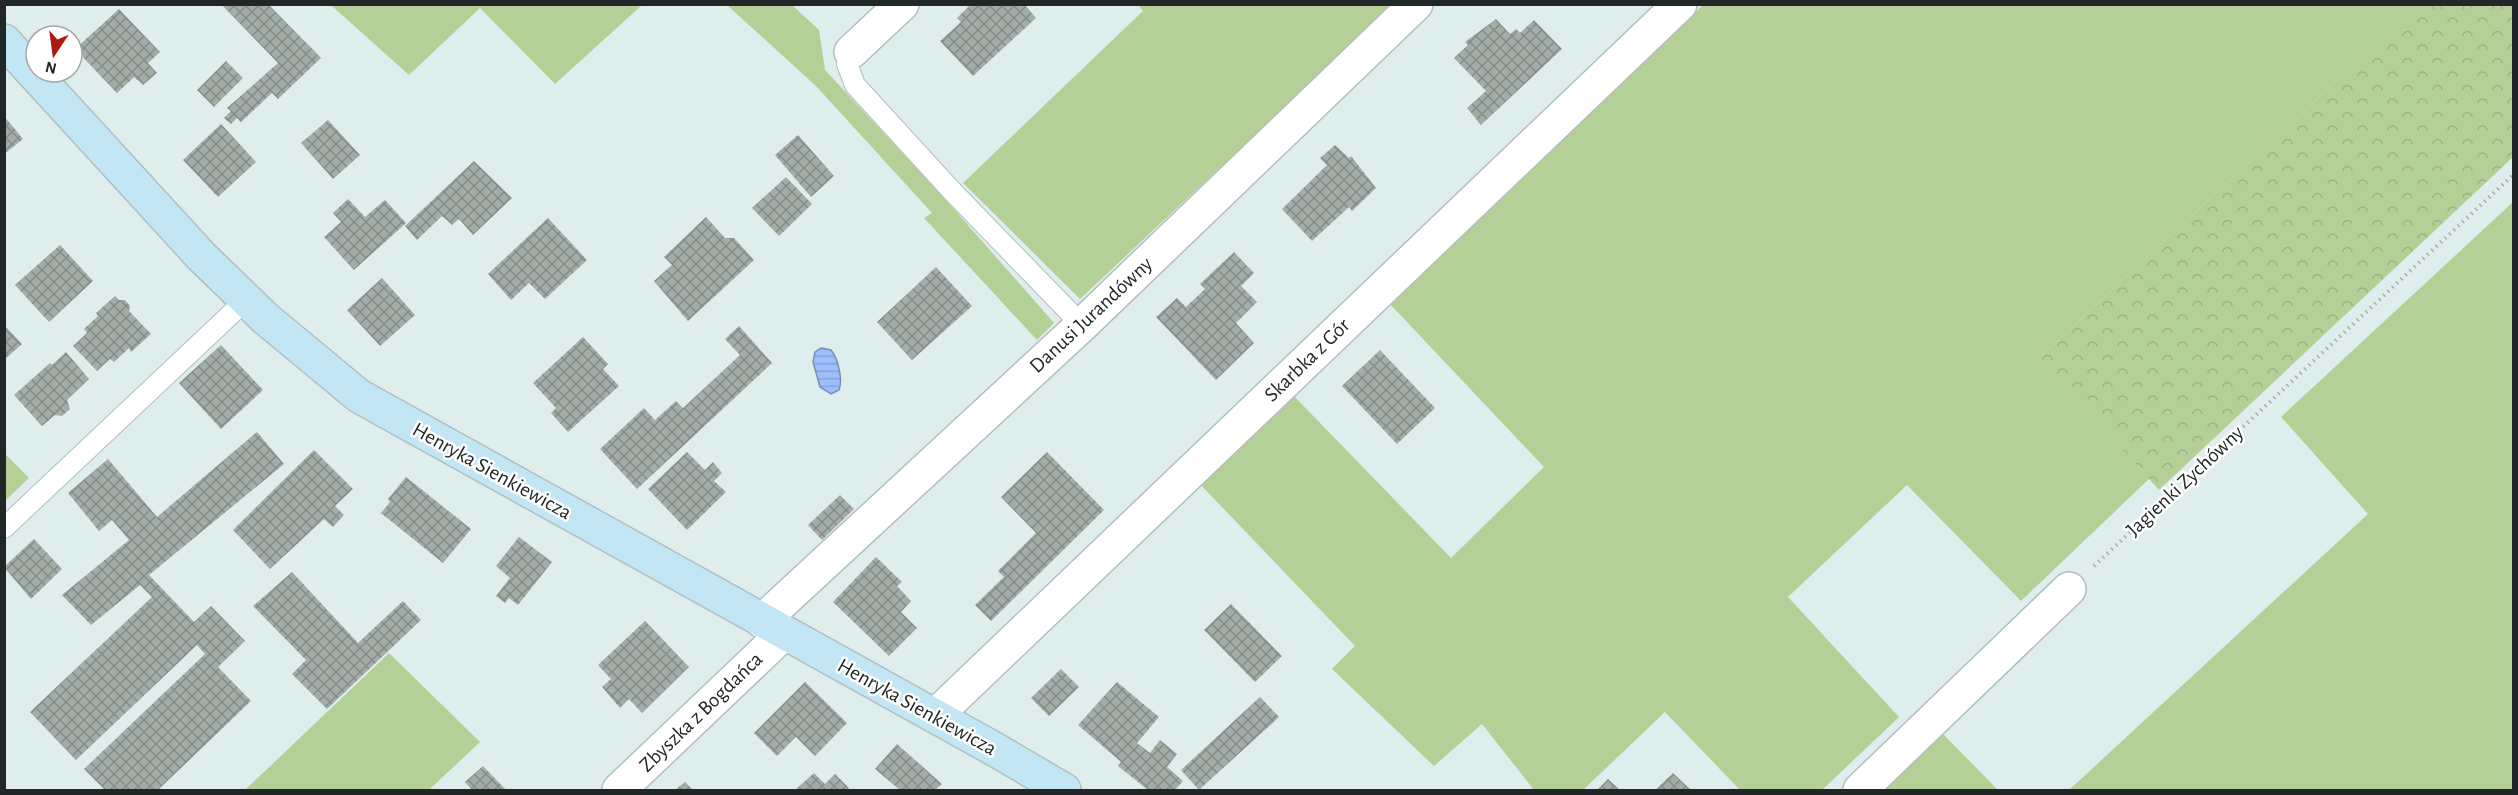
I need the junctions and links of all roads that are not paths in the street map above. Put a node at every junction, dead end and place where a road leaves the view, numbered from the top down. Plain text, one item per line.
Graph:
1 (902, 4) edge
2 (1416, 4) edge
3 (1680, 4) edge
4 (4, 41) edge
5 (851, 52) joint
6 (246, 300) junction
7 (1082, 325) junction
8 (4, 528) edge
9 (2069, 589) road end
10 (773, 627) junction
11 (934, 716) junction
12 (619, 790) edge
13 (1064, 790) edge
14 (1860, 790) edge

1 - 5 street
2 - 7 street, Danusi Jurandówny
3 - 11 street, Skarbka z Gór
4 - 6 street, Henryka Sienkiewicza
5 - 7 lane
6 - 8 lane
6 - 10 street, Henryka Sienkiewicza
7 - 10 street, Danusi Jurandówny
9 - 14 street
10 - 11 street, Henryka Sienkiewicza
10 - 12 street, Zbyszka z Bogdańca
11 - 13 street, Henryka Sienkiewicza

